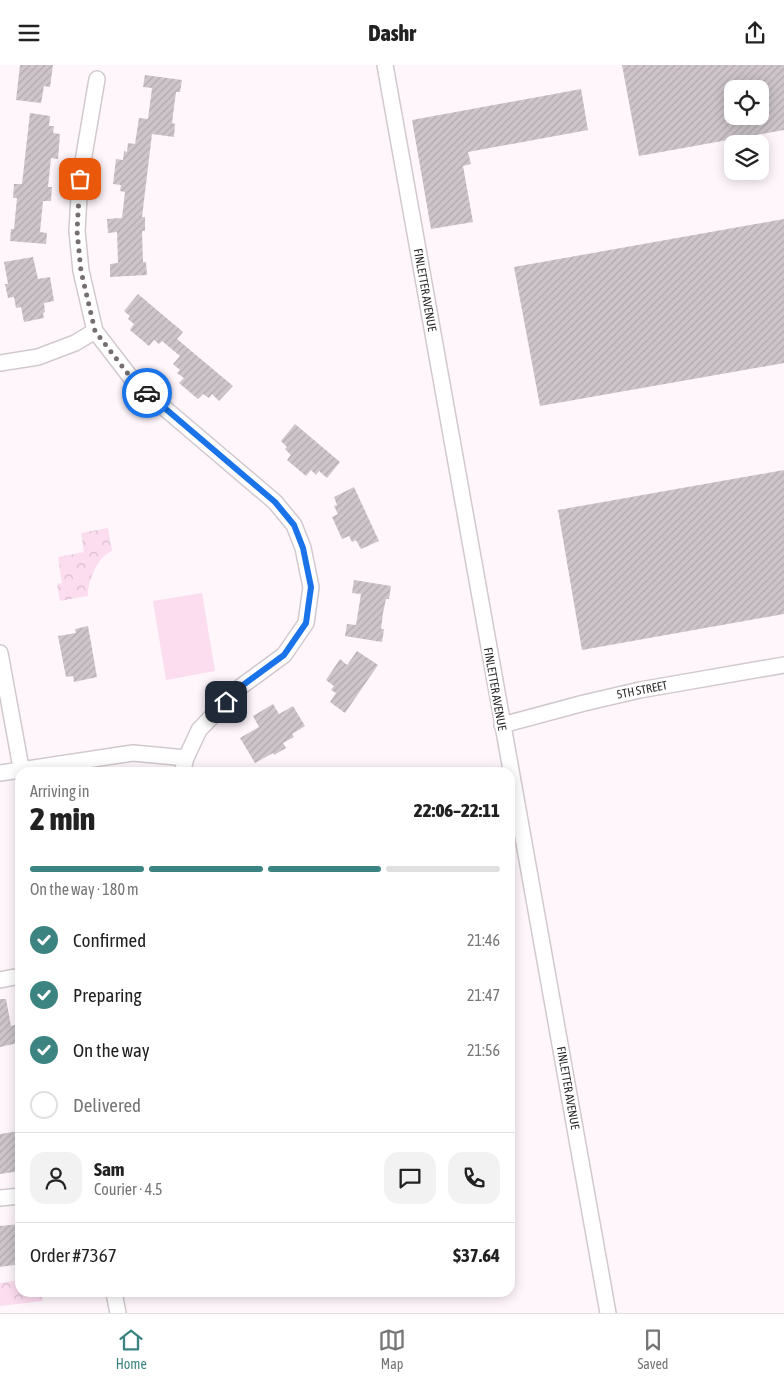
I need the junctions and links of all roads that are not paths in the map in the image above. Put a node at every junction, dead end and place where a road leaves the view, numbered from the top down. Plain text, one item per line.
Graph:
1 (385, 65) edge
2 (97, 79) dead end
3 (95, 331) junction
4 (0, 363) edge
5 (0, 653) edge
6 (784, 665) edge
7 (502, 725) junction
8 (184, 765) edge
9 (20, 767) edge
10 (46, 767) edge
11 (510, 767) edge
12 (15, 772) edge
13 (0, 773) edge
14 (515, 797) edge
15 (15, 977) edge
16 (0, 980) edge
17 (15, 1196) edge
18 (0, 1198) edge
19 (115, 1297) edge
20 (118, 1313) edge
21 (608, 1313) edge

1 - 7 street, FINLETTER AVENUE
2 - 3 street
3 - 4 street
3 - 8 street
5 - 9 street
6 - 7 street, 5TH STREET
7 - 11 street, FINLETTER AVENUE
8 - 10 street
12 - 13 street
14 - 21 street, FINLETTER AVENUE
15 - 16 street
17 - 18 street
19 - 20 street

